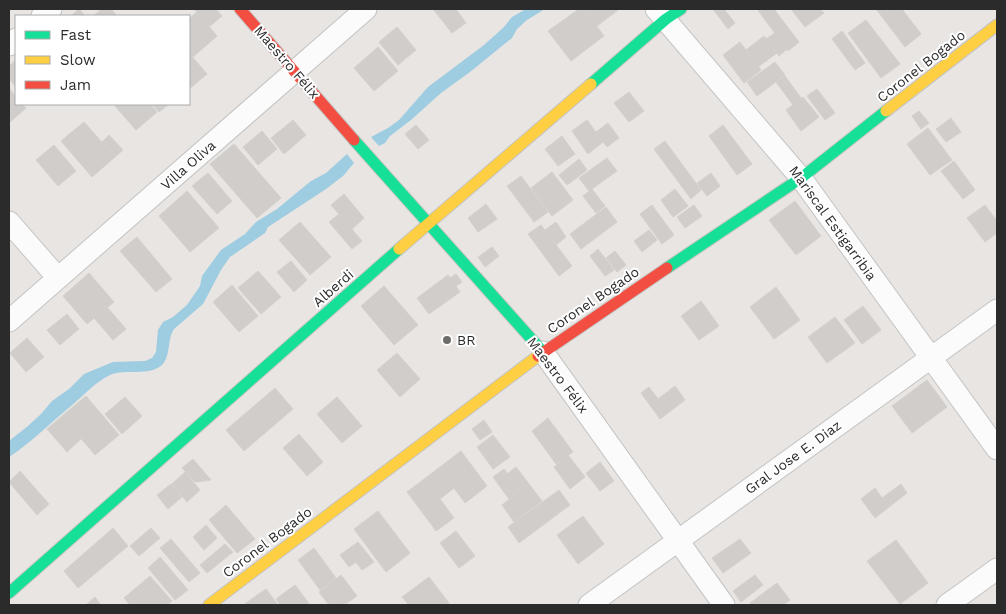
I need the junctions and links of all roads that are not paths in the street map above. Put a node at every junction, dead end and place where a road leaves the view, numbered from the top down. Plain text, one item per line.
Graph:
1 (240, 9) edge
2 (366, 9) edge
3 (668, 12) edge
4 (997, 25) edge
5 (295, 72) junction
6 (801, 178) junction
7 (9, 222) edge
8 (429, 223) junction
9 (58, 278) junction
10 (997, 310) edge
11 (9, 321) edge
12 (543, 352) junction
13 (932, 358) junction
14 (997, 449) edge
15 (677, 540) junction
16 (997, 569) edge
17 (9, 593) edge
18 (211, 604) edge
19 (589, 605) edge
20 (724, 605) edge
21 (947, 605) edge

1 - 5 street, Maestro Félix
2 - 5 street, Villa Oliva
3 - 6 street, Mariscal Estigarribia
3 - 8 street, Alberdi
4 - 6 street, Coronel Bogado
5 - 8 street, Maestro Félix
5 - 9 street, Villa Oliva
6 - 12 street, Coronel Bogado
6 - 13 street, Mariscal Estigarribia
7 - 9 street
8 - 12 street, Maestro Félix
8 - 17 street, Alberdi
9 - 11 street, Villa Oliva
10 - 13 street, Gral Jose E. Diaz
12 - 15 street, Maestro Félix
12 - 18 street, Coronel Bogado
13 - 14 street, Mariscal Estigarribia
13 - 15 street, Gral Jose E. Diaz
15 - 19 street, Gral Jose E. Diaz
15 - 20 street, Maestro Félix
16 - 21 street

